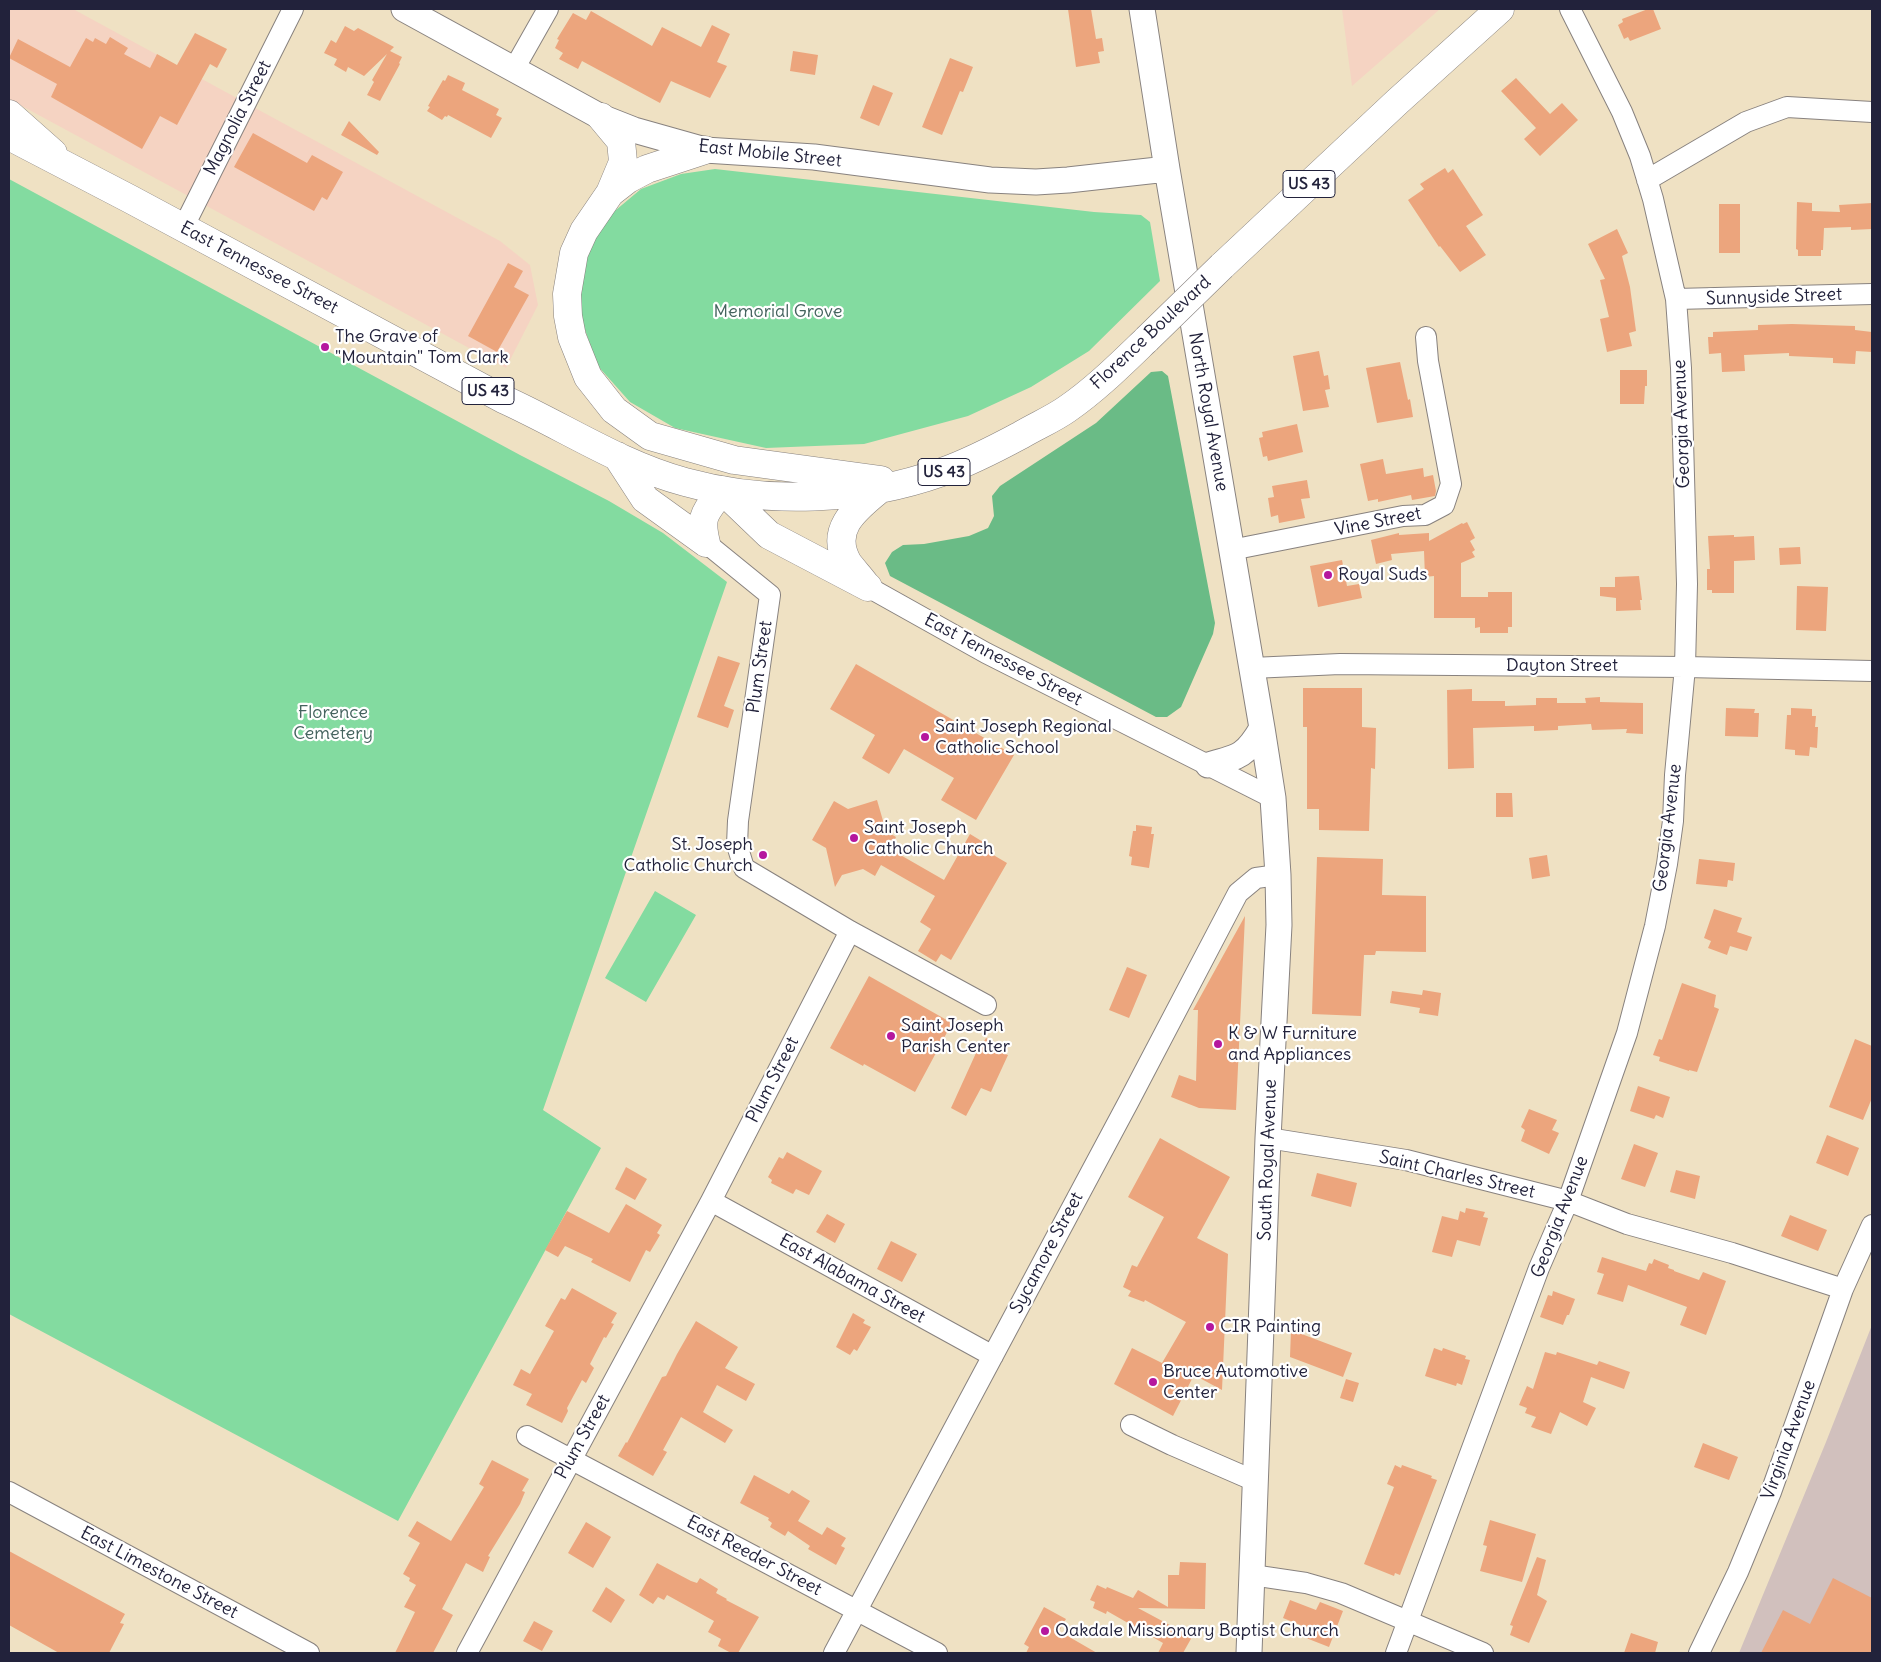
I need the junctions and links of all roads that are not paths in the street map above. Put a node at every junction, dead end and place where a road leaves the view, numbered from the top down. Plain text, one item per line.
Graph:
1 (293, 9) edge
2 (404, 9) edge
3 (548, 9) edge
4 (1142, 9) edge
5 (1500, 9) edge
6 (1570, 9) edge
7 (514, 69) junction
8 (1872, 112) edge
9 (9, 114) edge
10 (601, 117) junction
11 (9, 136) edge
12 (705, 150) junction
13 (70, 167) junction
14 (1167, 169) junction
15 (1647, 180) junction
16 (610, 193) junction
17 (183, 228) junction
18 (1872, 294) edge
19 (1676, 299) junction
20 (1426, 337) dead end
21 (617, 456) junction
22 (891, 486) junction
23 (722, 490) junction
24 (706, 543) junction
25 (1231, 550) junction
26 (868, 588) junction
27 (1685, 667) junction
28 (1252, 668) junction
29 (1872, 671) edge
30 (1262, 728) junction
31 (1208, 765) junction
32 (1273, 798) junction
33 (1278, 875) junction
34 (850, 931) junction
35 (986, 1004) dead end
36 (1268, 1138) junction
37 (1568, 1201) junction
38 (711, 1202) junction
39 (1872, 1225) edge
40 (1843, 1289) junction
41 (993, 1356) junction
42 (1131, 1425) dead end
43 (527, 1436) dead end
44 (571, 1459) junction
45 (1255, 1481) junction
46 (9, 1492) edge
47 (1252, 1575) junction
48 (856, 1610) junction
49 (1408, 1621) junction
50 (309, 1653) edge
51 (467, 1653) edge
52 (834, 1653) edge
53 (938, 1653) edge
54 (1248, 1653) edge
55 (1396, 1653) edge
56 (1483, 1653) edge
57 (1700, 1653) edge

1 - 17 street, Magnolia Street
2 - 7 street, East Mobile Street
3 - 7 street
4 - 14 street, North Royal Avenue
5 - 22 main road, Florence Boulevard / US 43, bridge
6 - 15 street, Georgia Avenue
7 - 10 street, East Mobile Street
8 - 15 street
9 - 13 main road, East Tennessee Street
10 - 12 street, East Mobile Street
10 - 16 main road
11 - 13 main road, East Tennessee Street / US 43
12 - 14 street, East Mobile Street
12 - 16 main road
13 - 17 main road, East Tennessee Street / US 43
14 - 25 street, North Royal Avenue
15 - 19 street, Georgia Avenue
16 - 22 main road
17 - 21 main road, East Tennessee Street / US 43
18 - 19 street, Sunnyside Street
19 - 27 street, Georgia Avenue
20 - 25 street, Vine Street
21 - 23 main road, East Tennessee Street / US 43
21 - 24 main road
22 - 23 main road, Florence Boulevard / US 43
22 - 26 main road
23 - 24 main road
23 - 26 main road
24 - 34 street, Plum Street
25 - 28 street, North Royal Avenue
26 - 31 street, East Tennessee Street
27 - 28 street, Dayton Street
27 - 29 street, Dayton Street
27 - 37 street, Georgia Avenue
28 - 30 street, South Royal Avenue
30 - 31 street
30 - 32 street, South Royal Avenue
31 - 32 street, East Tennessee Street
32 - 33 street, South Royal Avenue
33 - 36 street, South Royal Avenue
33 - 41 street, Sycamore Street
34 - 35 street
34 - 38 street, Plum Street
36 - 37 street, Saint Charles Street
36 - 45 street, South Royal Avenue
37 - 40 street, Saint Charles Street
37 - 49 street, Georgia Avenue
38 - 41 street, East Alabama Street
38 - 44 street, Plum Street
39 - 40 street, Virginia Avenue
40 - 57 street, Virginia Avenue
41 - 48 street, Sycamore Street
42 - 45 street
43 - 44 street, East Reeder Street
44 - 48 street, East Reeder Street
44 - 51 street, Plum Street
45 - 47 street, South Royal Avenue
46 - 50 street, East Limestone Street
47 - 49 street
47 - 54 street, South Royal Avenue
48 - 52 street, Sycamore Street
48 - 53 street, East Reeder Street
49 - 55 street, Georgia Avenue
49 - 56 street

